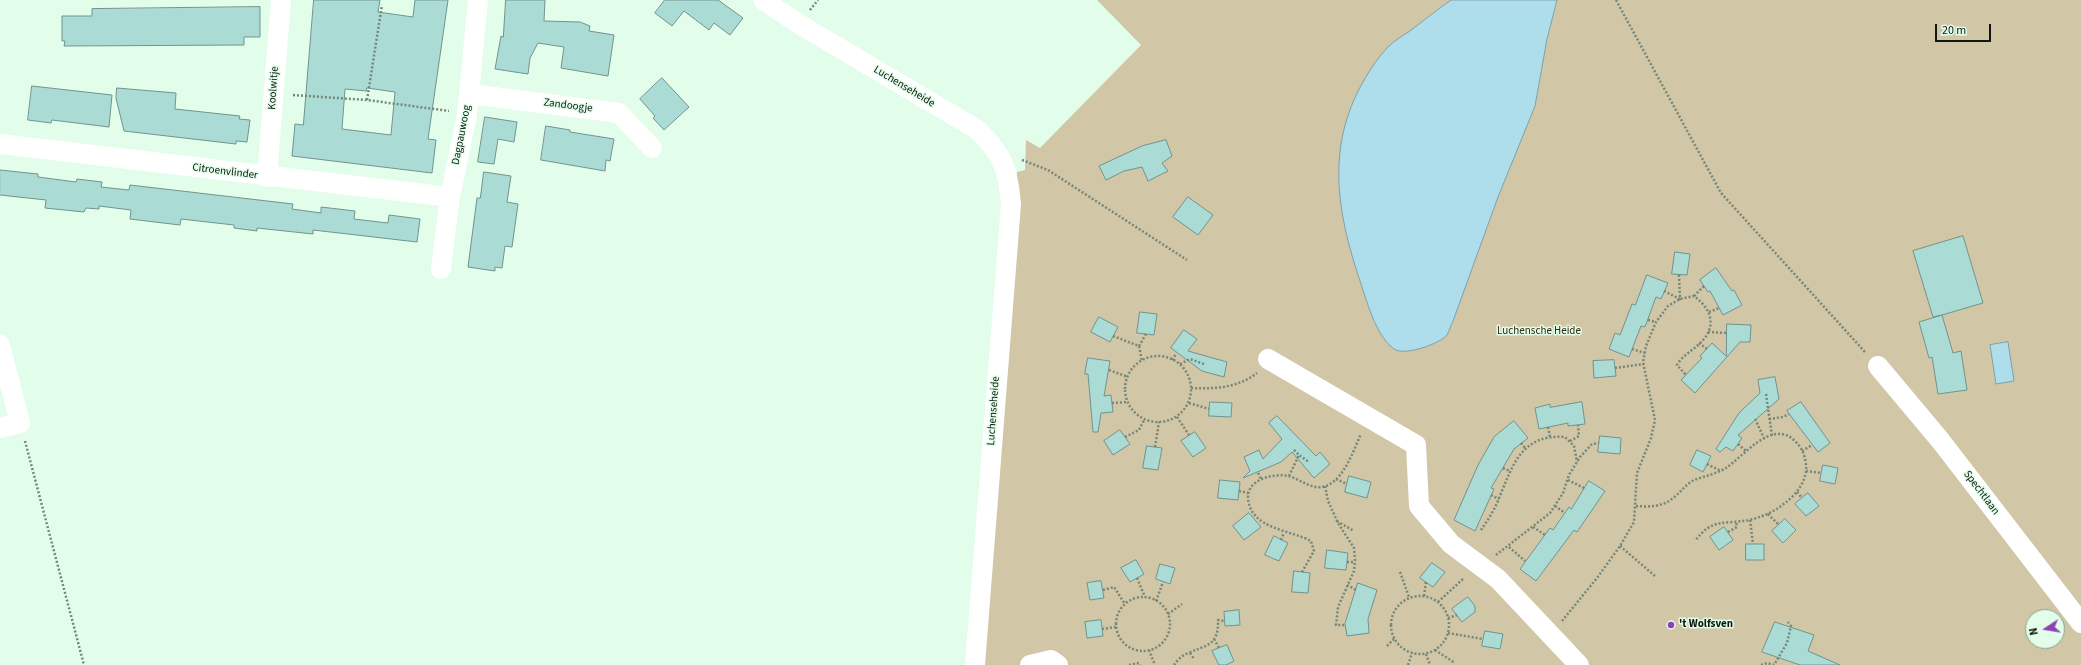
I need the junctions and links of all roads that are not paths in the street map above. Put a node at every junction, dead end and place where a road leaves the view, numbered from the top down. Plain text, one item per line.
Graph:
1 (281, 0) edge
2 (478, 0) edge
3 (763, 0) edge
4 (470, 94) junction
5 (0, 144) edge
6 (652, 148) dead end
7 (267, 177) junction
8 (450, 197) junction
9 (440, 268) dead end
10 (0, 345) edge
11 (1268, 359) road end
12 (1878, 366) road end
13 (0, 428) edge
14 (2081, 623) edge
15 (975, 665) edge
16 (1030, 665) edge
17 (1058, 665) edge
18 (1579, 665) edge

1 - 7 street, Koolwitje
2 - 4 street, Dagpauwoog
3 - 15 street, Luchenseheide
4 - 6 street, Zandoogje
4 - 8 street, Dagpauwoog
5 - 7 street, Citroenvlinder
7 - 8 street, Citroenvlinder
8 - 9 street, Dagpauwoog
10 - 13 street
11 - 18 street
12 - 14 street, Spechtlaan
16 - 17 street

